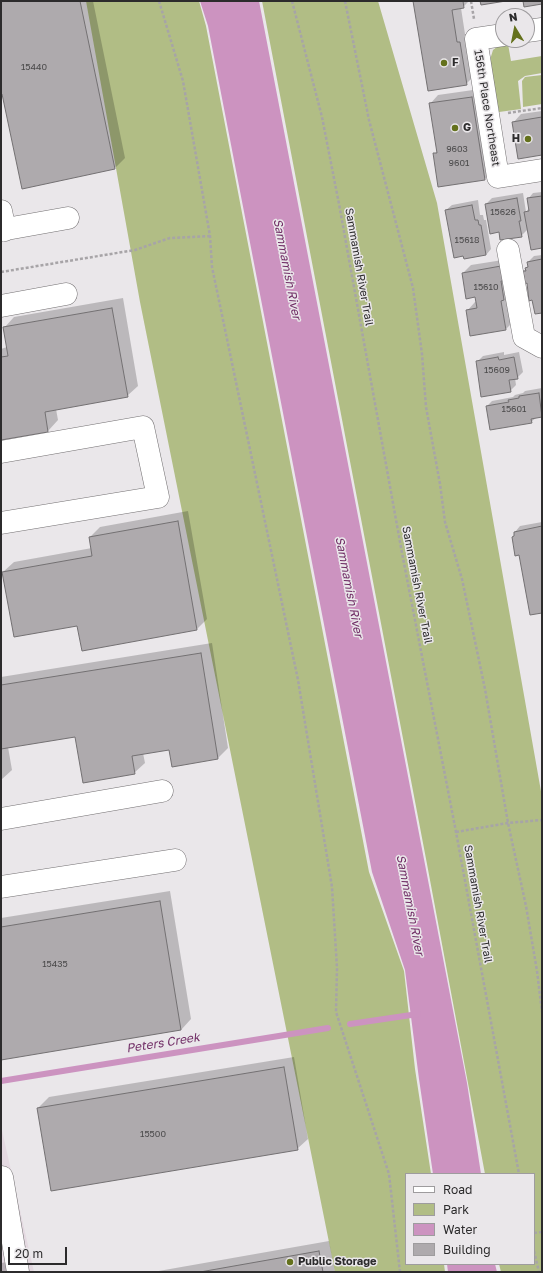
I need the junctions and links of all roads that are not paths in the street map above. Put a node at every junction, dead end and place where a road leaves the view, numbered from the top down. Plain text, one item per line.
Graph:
1 (495, 34) edge
2 (542, 170) edge
3 (68, 218) dead end
4 (2, 224) edge
5 (508, 250) dead end
6 (66, 294) dead end
7 (1, 306) edge
8 (542, 347) edge
9 (1, 452) edge
10 (1, 523) edge
11 (162, 792) dead end
12 (1, 819) edge
13 (174, 860) dead end
14 (1, 887) edge
15 (1, 1176) edge
16 (6, 1229) edge
17 (18, 1272) edge

1 - 2 street, 156th Place Northeast
3 - 4 street
5 - 8 street
6 - 7 street
9 - 10 street
11 - 12 street
13 - 14 street
15 - 16 street
16 - 17 street

